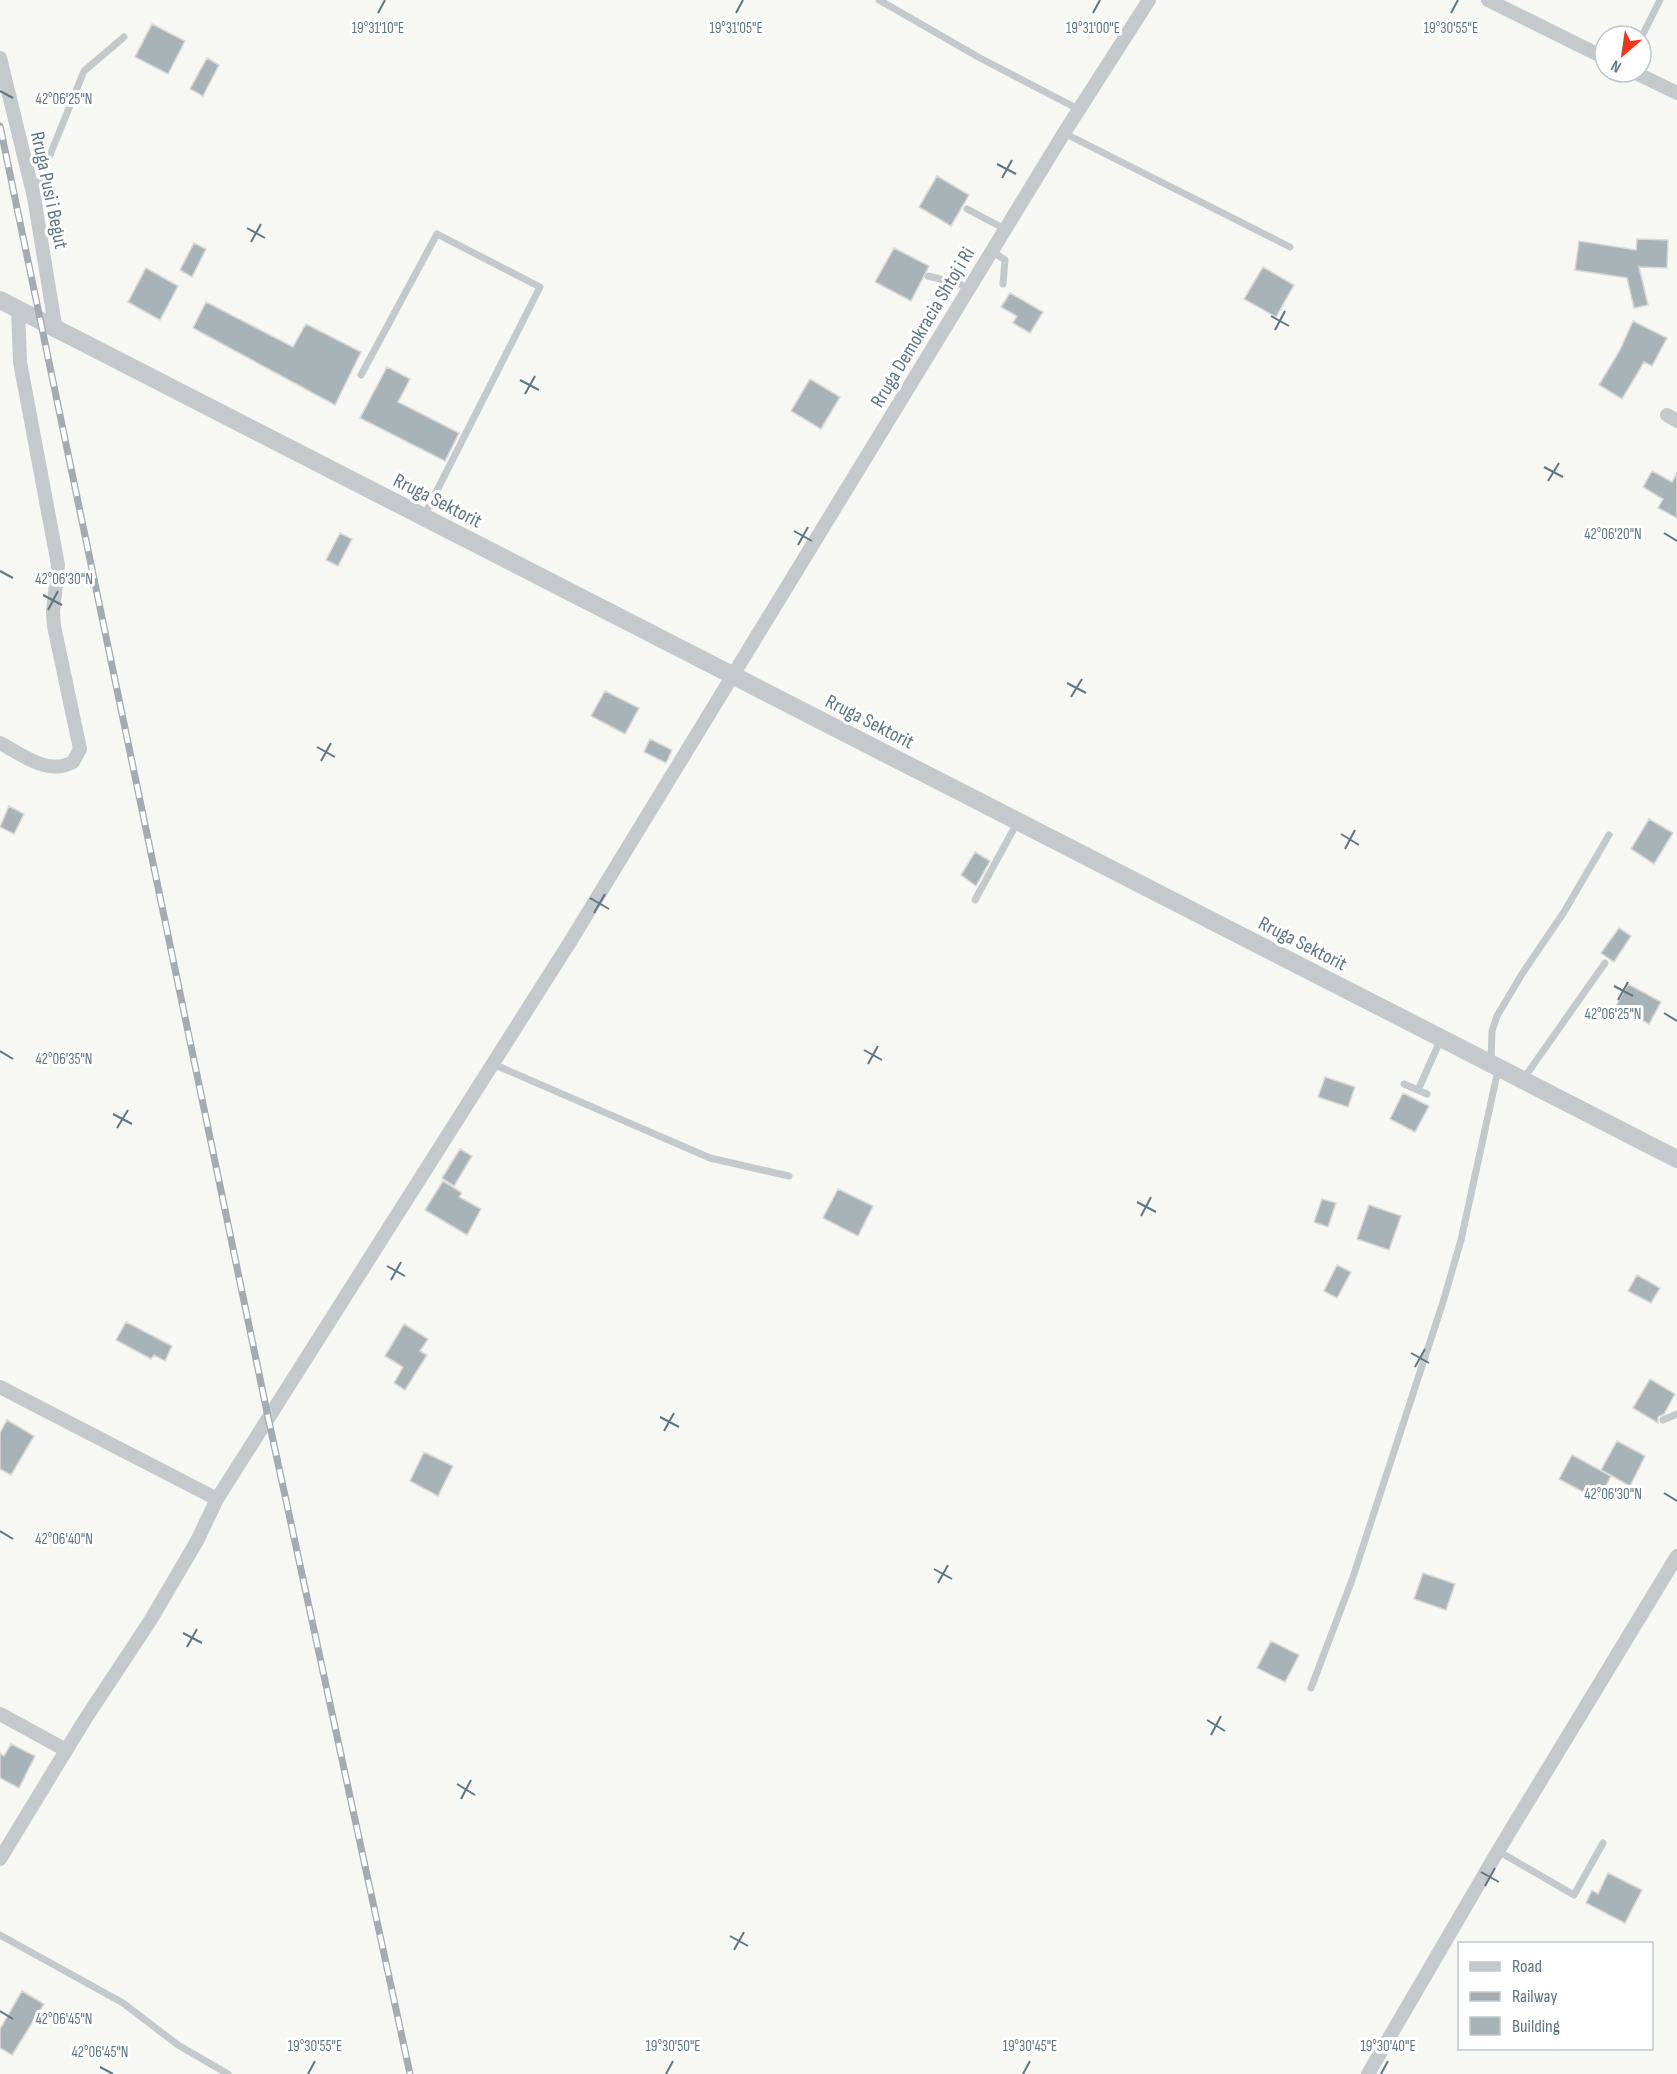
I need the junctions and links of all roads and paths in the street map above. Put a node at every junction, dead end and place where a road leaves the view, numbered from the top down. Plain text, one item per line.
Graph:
1 (879, 0) edge
2 (1149, 0) edge
3 (1488, 0) edge
4 (1660, 0) edge
5 (1648, 24) edge
6 (124, 37) dead end
7 (1593, 52) edge
8 (0, 58) edge
9 (1653, 81) edge
10 (1677, 93) edge
11 (1080, 111) junction
12 (1064, 133) junction
13 (34, 197) junction
14 (967, 208) dead end
15 (1005, 229) junction
16 (1290, 247) dead end
17 (992, 251) junction
18 (928, 276) dead end
19 (1003, 284) dead end
20 (968, 290) junction
21 (0, 300) edge
22 (18, 309) junction
23 (50, 328) junction
24 (362, 375) dead end
25 (423, 518) junction
26 (732, 676) junction
27 (0, 743) edge
28 (1017, 822) junction
29 (1609, 835) dead end
30 (975, 900) dead end
31 (1605, 963) dead end
32 (1441, 1038) junction
33 (490, 1064) junction
34 (1495, 1066) junction
35 (1522, 1080) junction
36 (1404, 1084) dead end
37 (1418, 1090) junction
38 (1427, 1094) dead end
39 (1677, 1159) edge
40 (789, 1176) dead end
41 (0, 1387) edge
42 (1677, 1414) edge
43 (1663, 1420) dead end
44 (217, 1499) junction
45 (1677, 1556) edge
46 (1311, 1688) dead end
47 (0, 1714) edge
48 (66, 1750) junction
49 (1603, 1843) dead end
50 (1498, 1851) junction
51 (0, 1859) edge
52 (0, 1935) edge
53 (228, 2074) edge
54 (1368, 2074) edge

1 - 11 lane
2 - 11 street, Rruga Demokracia Shtoj i Ri
3 - 7 street
4 - 5 lane
6 - 13 lane
8 - 13 street, Rruga Pusi i Begut
9 - 10 street
11 - 12 street, Rruga Demokracia Shtoj i Ri
12 - 15 street, Rruga Demokracia Shtoj i Ri
12 - 16 lane
13 - 23 street, Rruga Pusi i Begut
14 - 15 lane
15 - 17 street, Rruga Demokracia Shtoj i Ri
17 - 19 lane
17 - 20 street, Rruga Demokracia Shtoj i Ri
18 - 20 lane
20 - 26 street, Rruga Demokracia Shtoj i Ri
21 - 22 street, Rruga Sektorit
22 - 23 street, Rruga Sektorit
22 - 27 street
23 - 25 street, Rruga Sektorit
24 - 25 lane
25 - 26 street, Rruga Sektorit
26 - 28 street, Rruga Sektorit
26 - 33 street, Rruga Demokracia Shtoj i Ri
28 - 30 lane
28 - 32 street, Rruga Sektorit
29 - 34 lane
31 - 35 lane
32 - 34 street, Rruga Sektorit
32 - 37 lane
33 - 40 lane
33 - 44 street, Rruga Demokracia Shtoj i Ri
34 - 35 street, Rruga Sektorit
34 - 46 lane
35 - 39 street, Rruga Sektorit
36 - 37 lane
37 - 38 lane
41 - 44 street
42 - 43 lane
44 - 48 street, Rruga Demokracia Shtoj i Ri
45 - 50 street
47 - 48 street
48 - 51 street, Rruga Demokracia Shtoj i Ri
49 - 50 lane
50 - 54 street
52 - 53 lane

